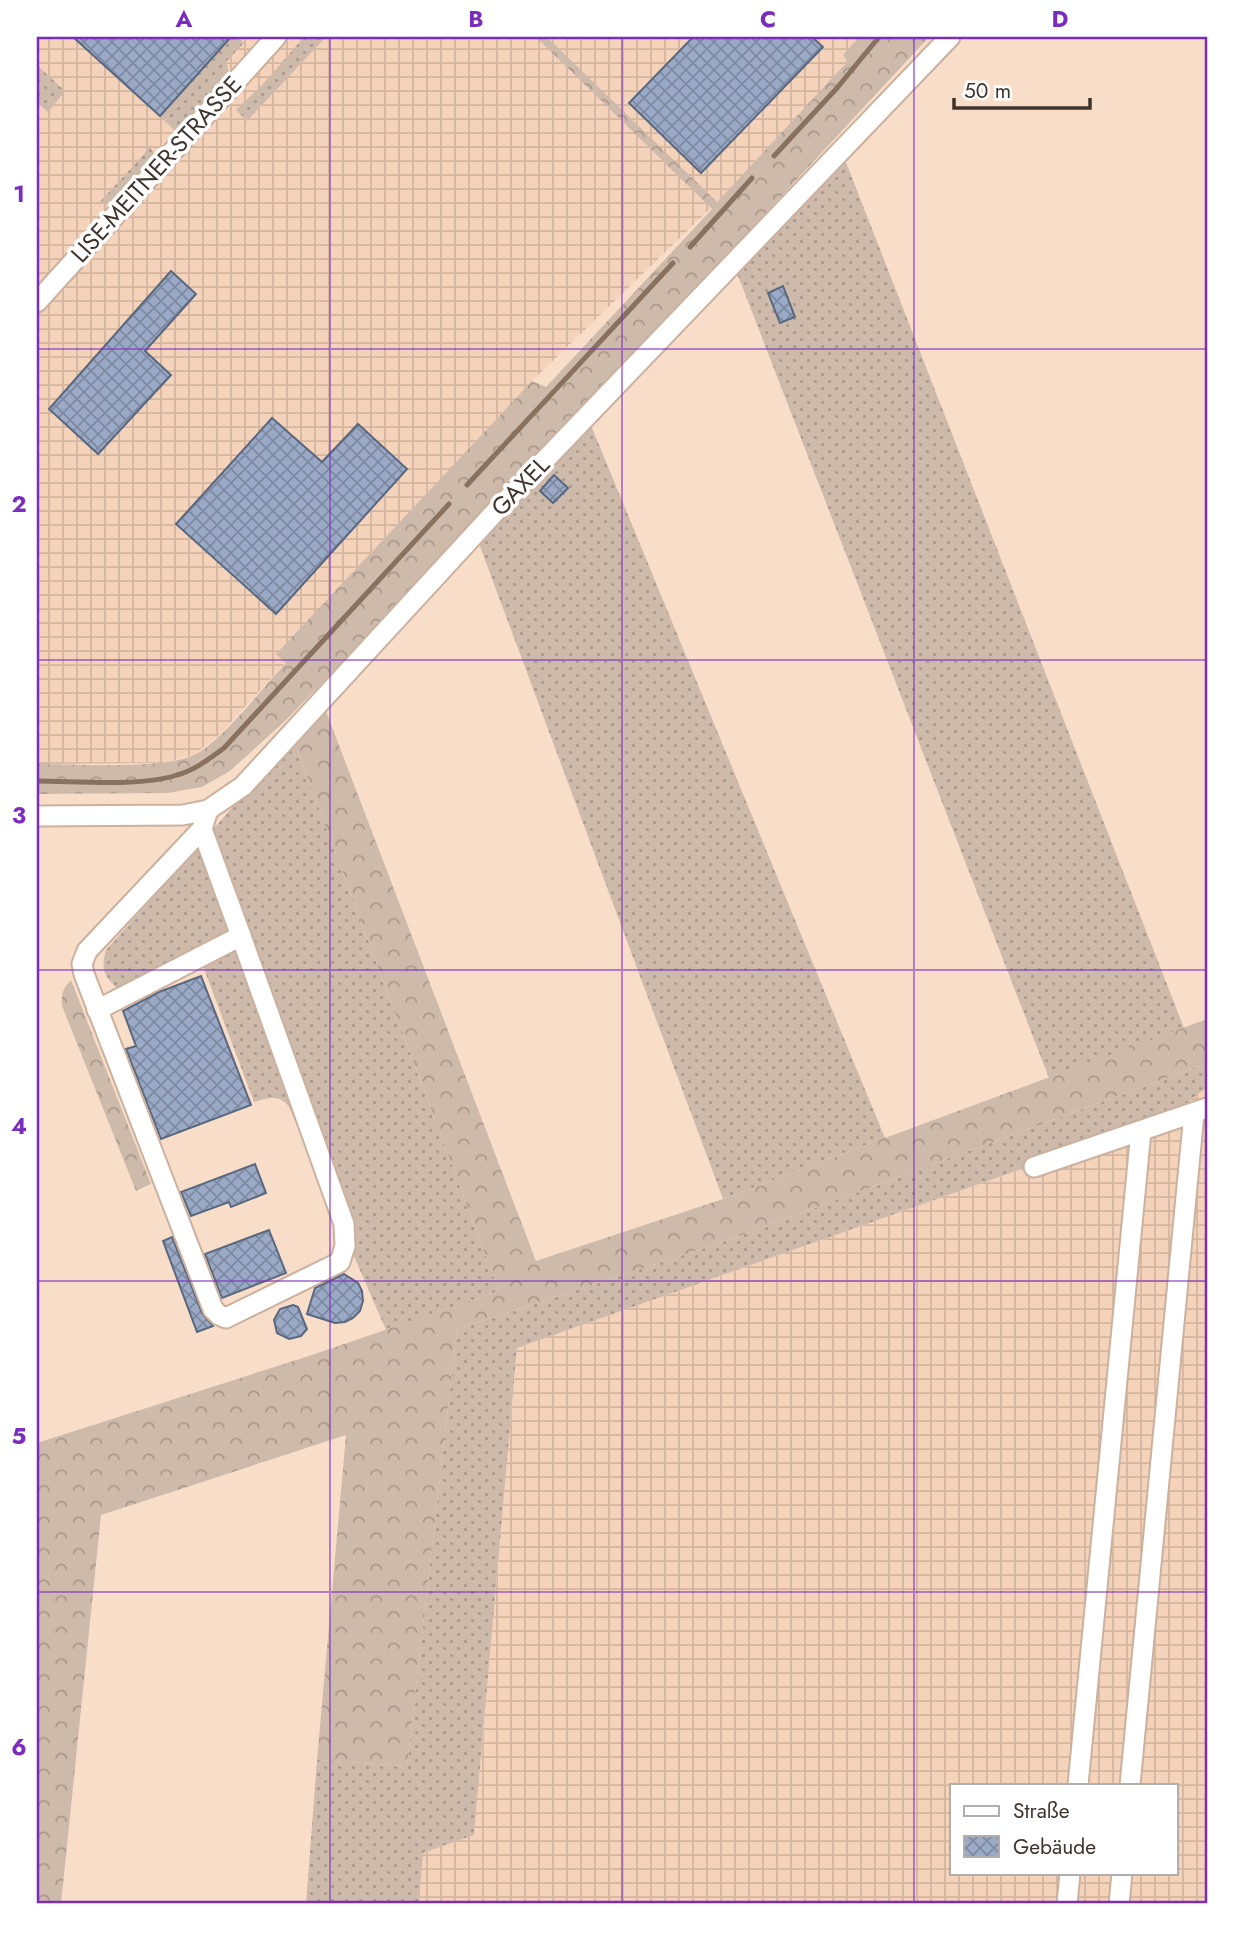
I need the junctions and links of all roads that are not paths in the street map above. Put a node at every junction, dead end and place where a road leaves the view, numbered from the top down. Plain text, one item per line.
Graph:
1 (276, 37) edge
2 (950, 37) edge
3 (37, 302) edge
4 (37, 816) edge
5 (205, 819) junction
6 (241, 936) junction
7 (97, 1010) junction
8 (1200, 1110) edge
9 (1141, 1131) junction
10 (1034, 1167) dead end
11 (1078, 1784) edge
12 (1130, 1784) edge
13 (1070, 1874) edge
14 (1122, 1874) edge
15 (1067, 1904) edge
16 (1119, 1904) edge

1 - 3 street, LISE-MEITNER-STRASSE
2 - 5 street, GAXEL
4 - 5 street, GAXEL
5 - 6 street
5 - 7 street
6 - 7 street
6 - 7 street
8 - 9 street
8 - 12 street
9 - 10 street
9 - 11 street
13 - 15 street
14 - 16 street

